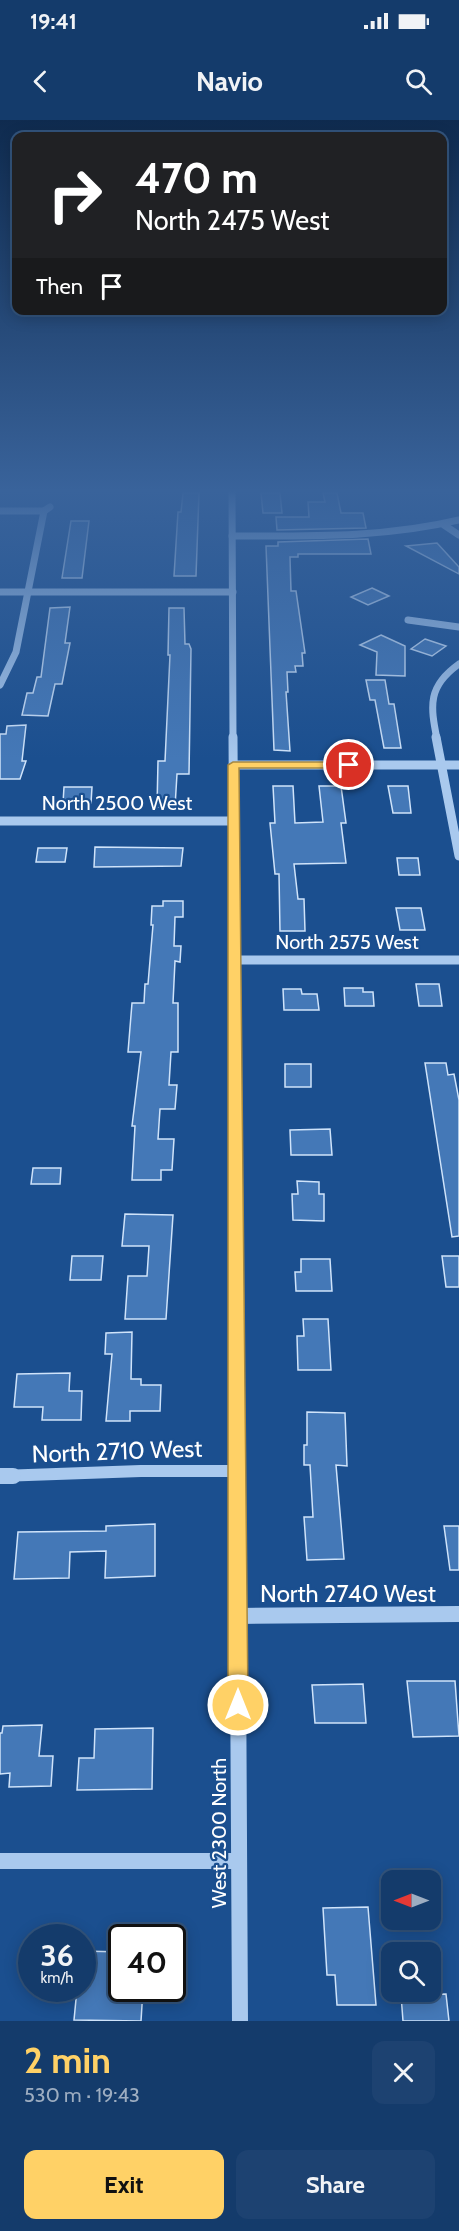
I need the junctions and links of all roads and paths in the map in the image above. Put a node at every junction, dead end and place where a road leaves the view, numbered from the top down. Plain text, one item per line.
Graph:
1 (30, 582) edge
2 (232, 582) edge
3 (0, 592) edge
4 (28, 592) junction
5 (232, 592) junction
6 (408, 620) dead end
7 (459, 627) edge
8 (459, 664) edge
9 (0, 685) edge
10 (233, 765) junction
11 (441, 765) junction
12 (459, 765) edge
13 (0, 821) edge
14 (234, 821) junction
15 (459, 855) edge
16 (234, 960) junction
17 (459, 960) edge
18 (236, 1471) junction
19 (0, 1476) edge
20 (459, 1614) edge
21 (238, 1616) junction
22 (0, 1861) edge
23 (239, 1861) junction
24 (240, 2021) edge

1 - 4 street
2 - 5 street, West 2300 North
3 - 4 street
4 - 5 street
4 - 9 street
5 - 10 street, West 2300 North
6 - 7 street
8 - 11 street
10 - 11 street
10 - 14 street, West 2300 North
11 - 12 street
11 - 15 street
13 - 14 street, North 2500 West
14 - 16 street, West 2300 North
16 - 17 street, North 2575 West
16 - 18 street, West 2300 North
18 - 19 street, North 2710 West
18 - 21 street, West 2300 North
20 - 21 street, North 2740 West
21 - 23 street, West 2300 North
22 - 23 street
23 - 24 street, West 2300 North

